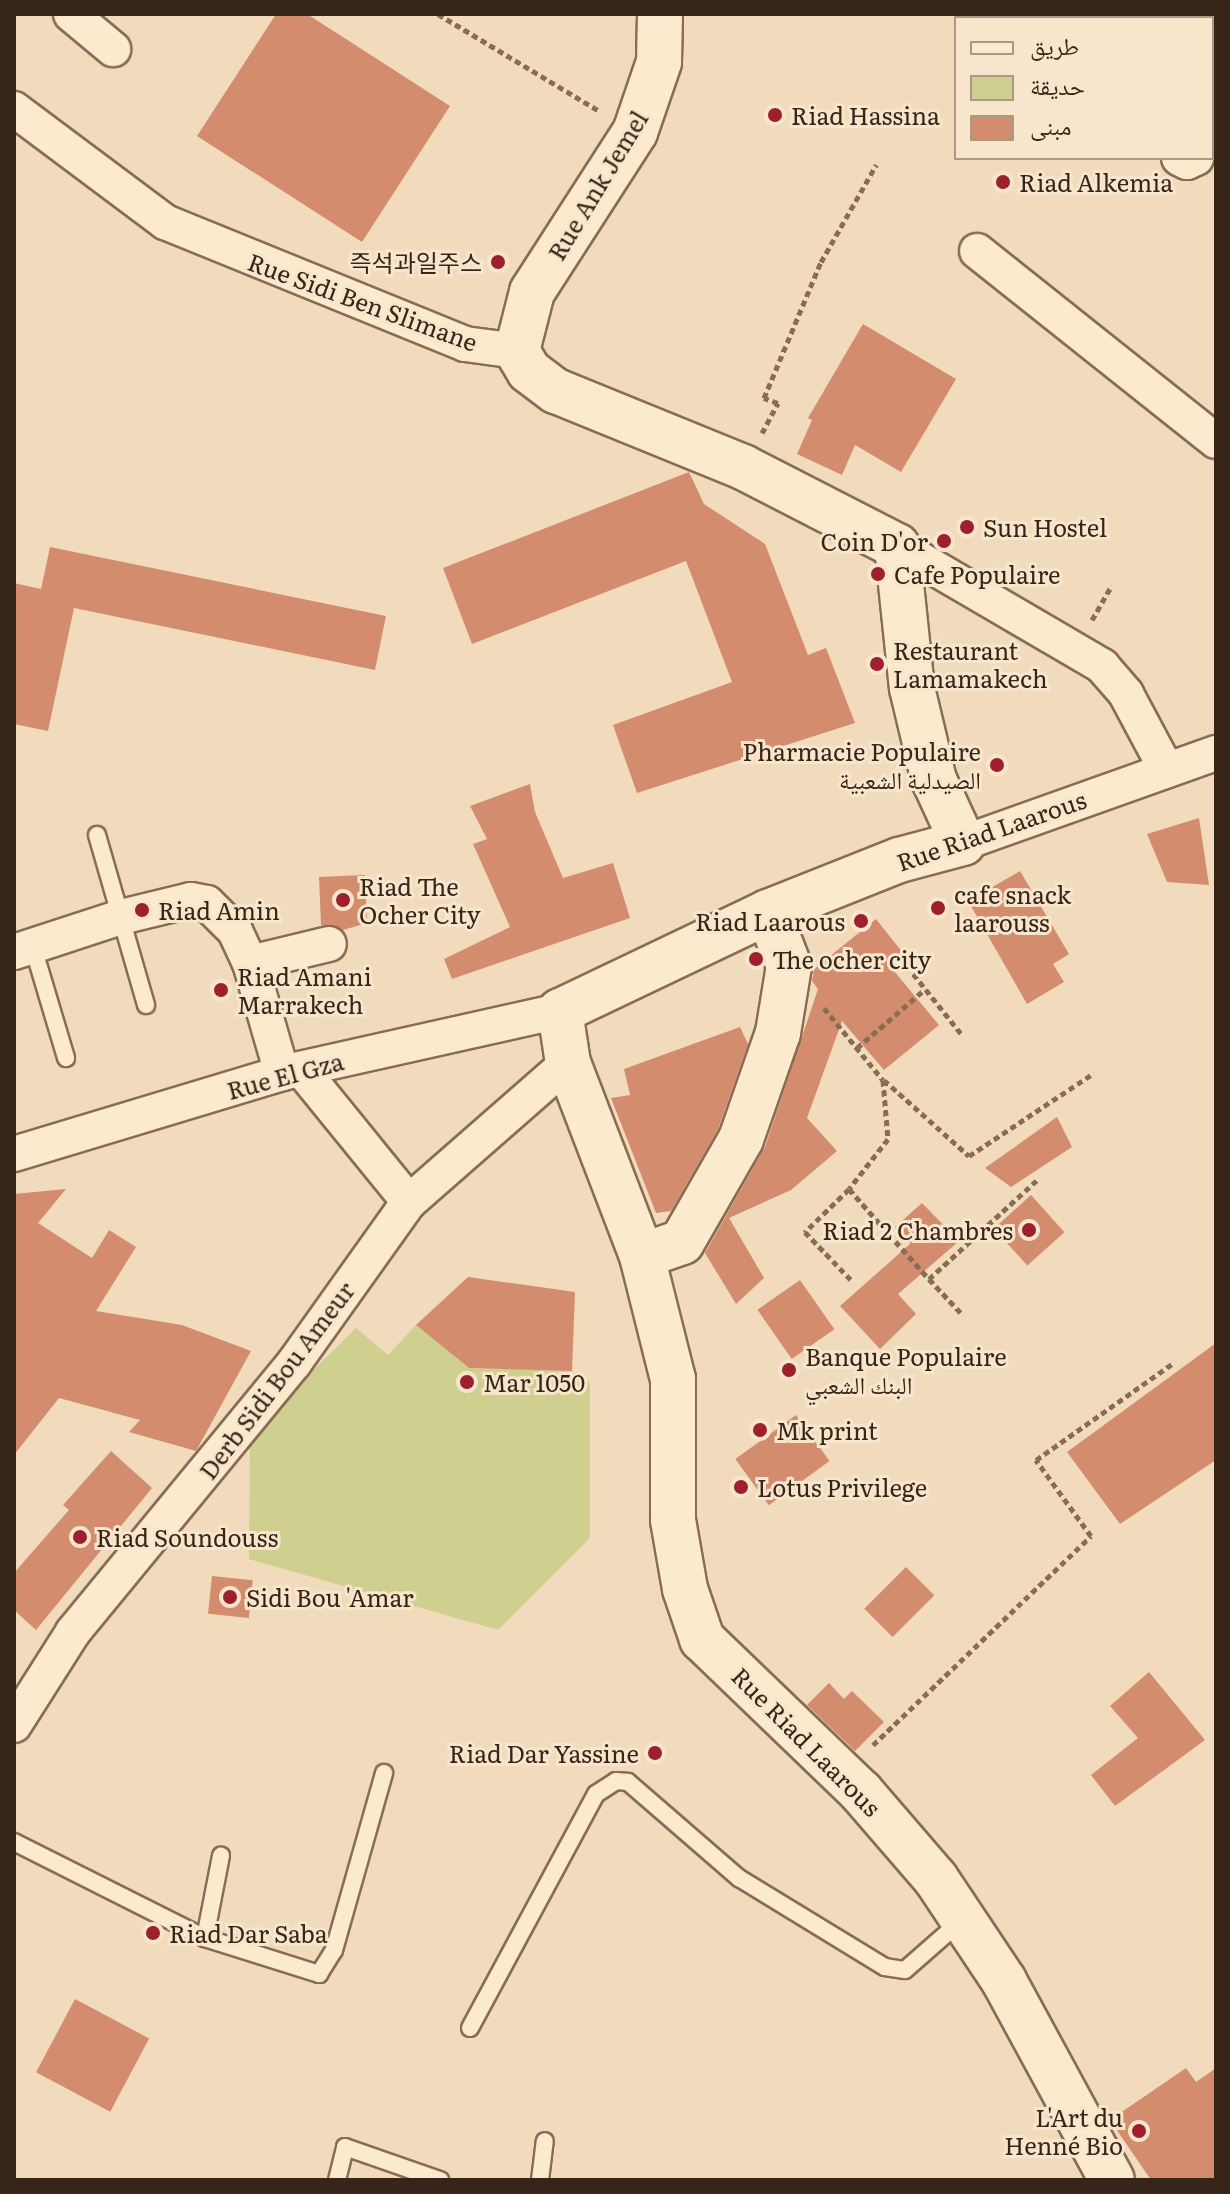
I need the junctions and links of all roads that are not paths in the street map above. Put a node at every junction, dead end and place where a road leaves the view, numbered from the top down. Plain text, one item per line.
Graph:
1 (71, 14) edge
2 (660, 14) edge
3 (113, 49) dead end
4 (14, 109) edge
5 (977, 251) dead end
6 (517, 351) junction
7 (1216, 441) edge
8 (897, 546) junction
9 (1216, 753) edge
10 (1166, 769) junction
11 (97, 835) dead end
12 (963, 843) junction
13 (768, 912) junction
14 (121, 917) junction
15 (329, 944) dead end
16 (24, 949) edge
17 (250, 963) junction
18 (146, 1005) dead end
19 (560, 1011) junction
20 (66, 1058) dead end
21 (568, 1063) junction
22 (292, 1071) junction
23 (14, 1154) edge
24 (409, 1202) junction
25 (642, 1256) junction
26 (15, 1718) edge
27 (384, 1773) dead end
28 (14, 1842) edge
29 (221, 1856) dead end
30 (964, 1918) junction
31 (205, 1938) junction
32 (470, 2028) dead end
33 (545, 2141) dead end
34 (337, 2180) edge
35 (440, 2180) edge
36 (540, 2180) edge
37 (1112, 2180) edge

1 - 3 street
2 - 6 street, Rue Ank Jemel
4 - 6 street, Rue Sidi Ben Slimane
5 - 7 street
6 - 8 street
8 - 10 street
8 - 12 street
9 - 10 street, Rue Riad Laarous
10 - 12 street, Rue Riad Laarous
11 - 14 lane
12 - 13 street, Rue Riad Laarous
13 - 19 street, Rue Riad Laarous
13 - 25 street
14 - 16 street
14 - 17 street
14 - 18 lane
15 - 17 street
16 - 20 lane
17 - 22 street
19 - 21 street, Rue Riad Laarous
19 - 22 street, Rue El Gza
21 - 24 street, Derb Sidi Bou Ameur
21 - 25 street, Rue Riad Laarous
22 - 23 street, Rue El Gza
22 - 24 street
24 - 26 street, Derb Sidi Bou Ameur
25 - 30 street, Rue Riad Laarous
27 - 31 lane
28 - 31 lane
29 - 31 lane
30 - 32 lane
30 - 37 street, Rue Riad Laarous
33 - 36 lane
34 - 35 lane

